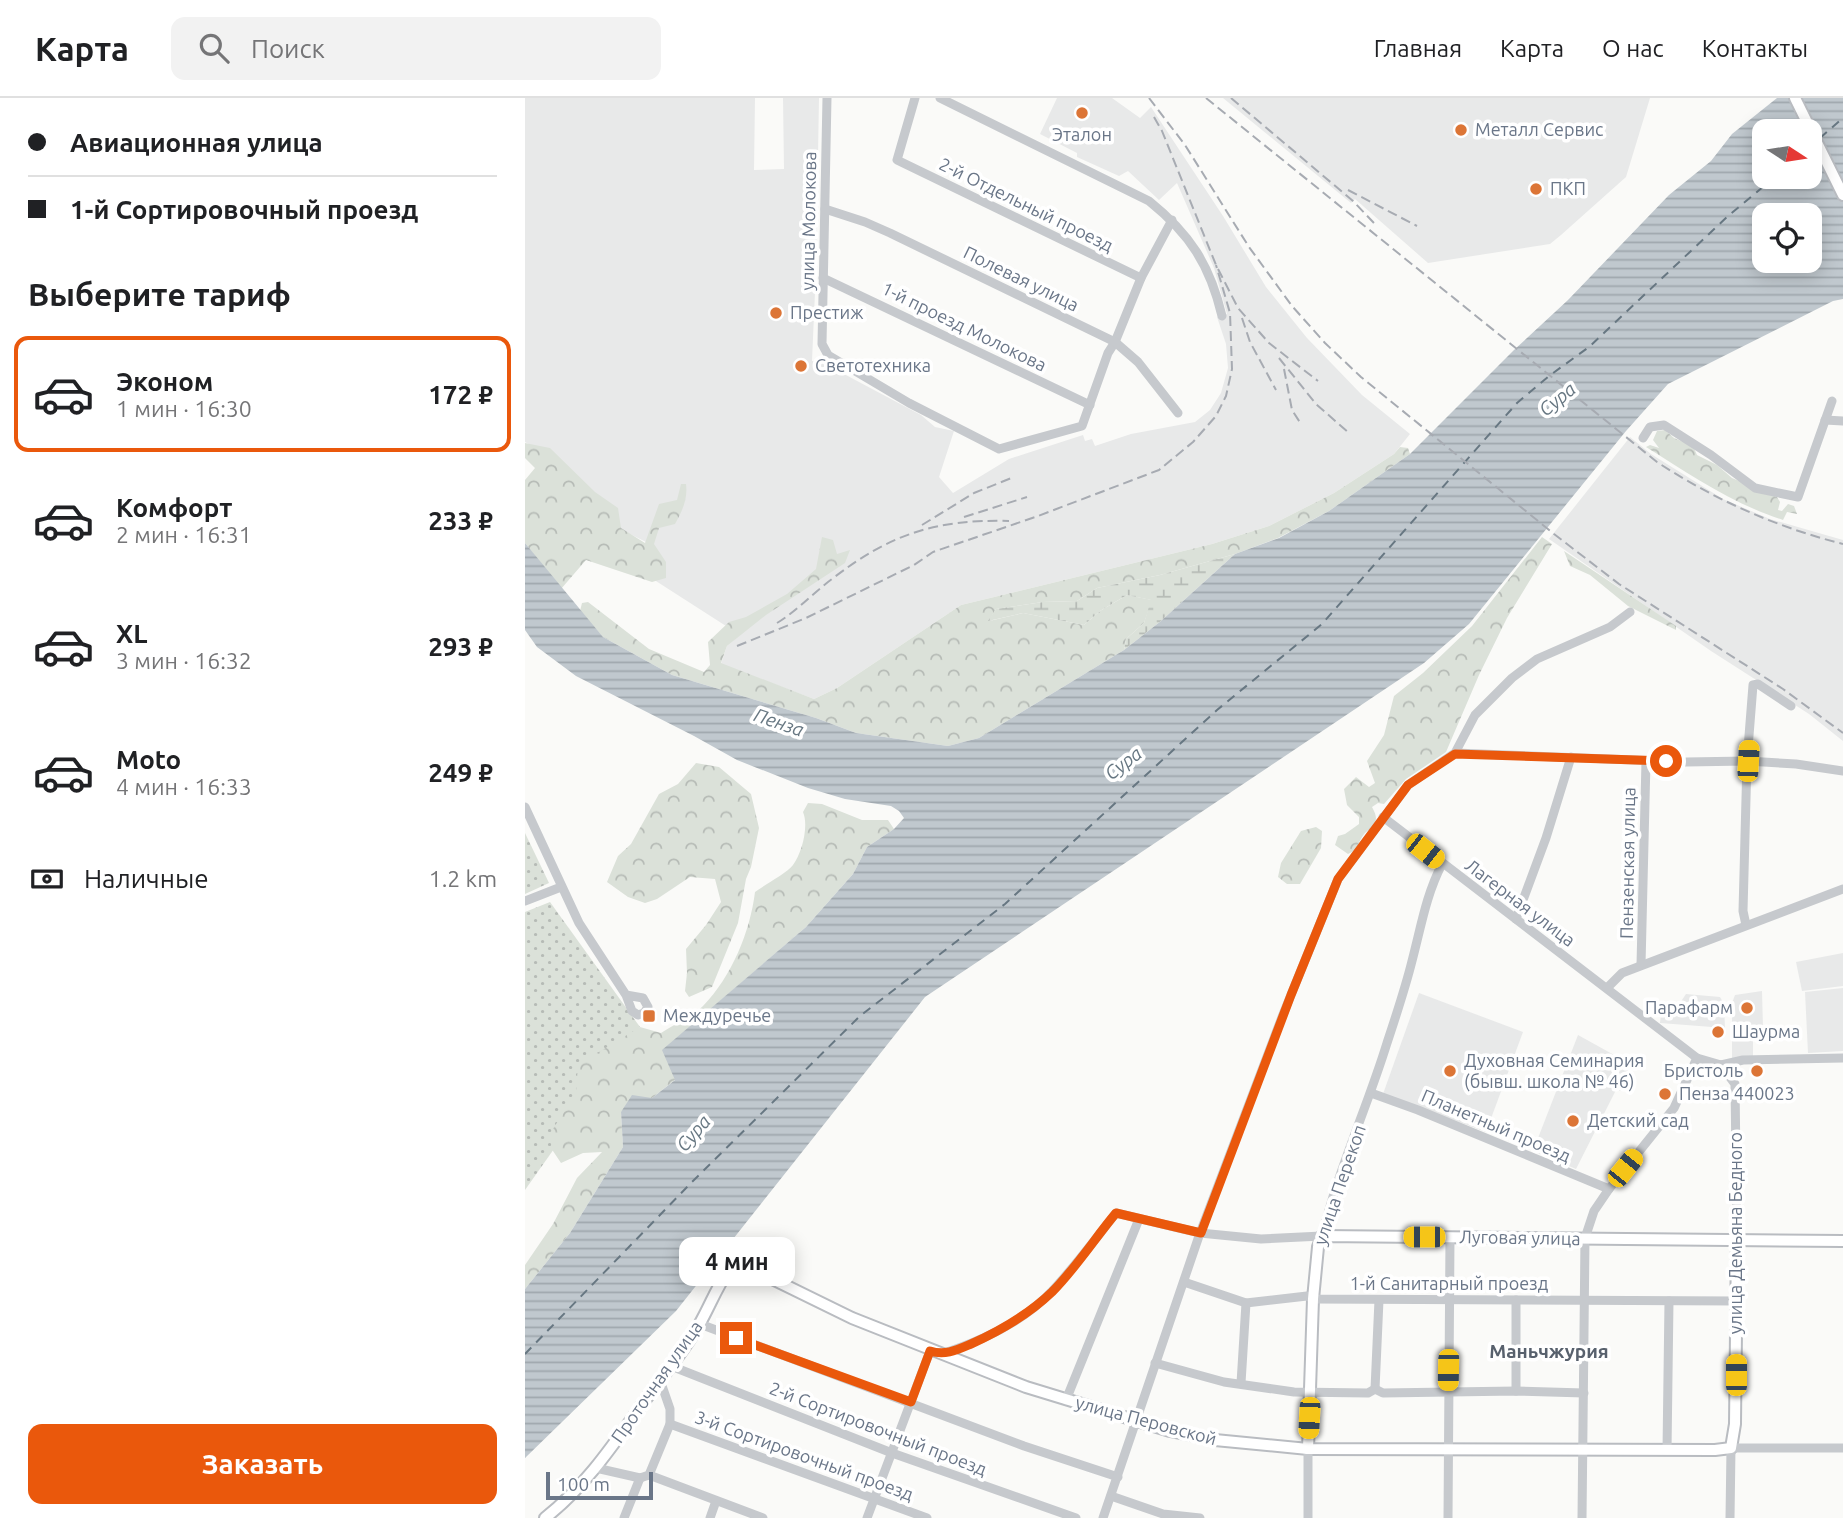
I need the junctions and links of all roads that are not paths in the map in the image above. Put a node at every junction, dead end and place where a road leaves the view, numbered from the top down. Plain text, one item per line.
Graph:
1 (827, 98) edge
2 (915, 98) edge
3 (940, 98) edge
4 (1795, 98) edge
5 (1843, 195) edge
6 (825, 209) junction
7 (1172, 220) junction
8 (824, 278) junction
9 (1141, 278) junction
10 (1222, 316) dead end
11 (1115, 342) junction
12 (1832, 401) dead end
13 (1090, 405) junction
14 (1178, 413) dead end
15 (1825, 420) junction
16 (1843, 421) edge
17 (1643, 438) dead end
18 (1630, 612) dead end
19 (1791, 706) dead end
20 (1455, 754) junction
21 (1571, 757) junction
22 (1646, 761) junction
23 (1748, 761) junction
24 (1843, 771) edge
25 (525, 807) edge
26 (1383, 817) junction
27 (1442, 864) junction
28 (561, 887) junction
29 (1843, 889) edge
30 (525, 901) edge
31 (1516, 919) junction
32 (1746, 925) junction
33 (1641, 965) junction
34 (1607, 988) junction
35 (626, 995) junction
36 (1697, 1058) junction
37 (1843, 1058) edge
38 (1721, 1065) junction
39 (1371, 1093) junction
40 (1609, 1189) junction
41 (1139, 1219) junction
42 (1201, 1233) junction
43 (1322, 1236) junction
44 (1450, 1237) junction
45 (1585, 1238) junction
46 (1737, 1240) junction
47 (1843, 1241) edge
48 (730, 1268) joint
49 (1184, 1282) junction
50 (1313, 1299) junction
51 (1379, 1300) junction
52 (1449, 1300) junction
53 (1516, 1300) junction
54 (1584, 1301) junction
55 (1669, 1301) junction
56 (1737, 1301) junction
57 (1246, 1303) junction
58 (700, 1324) junction
59 (936, 1352) junction
60 (1155, 1363) junction
61 (671, 1366) junction
62 (660, 1380) junction
63 (1241, 1383) junction
64 (1375, 1389) junction
65 (1516, 1391) junction
66 (1310, 1393) junction
67 (1584, 1393) junction
68 (1447, 1394) junction
69 (1066, 1400) junction
70 (911, 1402) junction
71 (1137, 1421) junction
72 (670, 1424) junction
73 (1731, 1448) junction
74 (1843, 1448) edge
75 (1308, 1449) junction
76 (1447, 1449) junction
77 (1584, 1449) junction
78 (1667, 1450) junction
79 (892, 1453) junction
80 (596, 1468) junction
81 (645, 1477) junction
82 (1118, 1477) junction
83 (1111, 1496) junction
84 (875, 1498) junction
85 (716, 1501) junction
86 (545, 1518) edge
87 (624, 1518) edge
88 (710, 1518) edge
89 (763, 1518) edge
90 (867, 1518) edge
91 (927, 1518) edge
92 (1076, 1518) edge
93 (1103, 1518) edge
94 (1200, 1518) edge
95 (1308, 1518) edge
96 (1448, 1518) edge
97 (1582, 1518) edge
98 (1730, 1518) edge

1 - 6 street, улица Молокова
2 - 9 street, 2-й Отдельный проезд
3 - 7 street
4 - 5 main road
6 - 8 street, улица Молокова
6 - 11 street, Полевая улица
7 - 9 street
7 - 10 street
8 - 13 street, 1-й проезд Молокова
8 - 13 street, улица Молокова
9 - 11 street
11 - 13 street
11 - 14 street, Полевая улица
12 - 15 street
15 - 16 street
15 - 17 street
18 - 20 street
19 - 23 street
20 - 21 street
20 - 26 street
21 - 22 street
21 - 31 street
22 - 23 street
22 - 33 street, Пензенская улица
23 - 24 street
23 - 32 street
25 - 28 street
26 - 27 street, Лагерная улица
26 - 42 street
27 - 31 street, Лагерная улица
27 - 39 street, улица Перекоп
28 - 30 street
28 - 35 street
29 - 32 street
31 - 34 street, Лагерная улица
32 - 33 street
33 - 34 street
34 - 36 street, Лагерная улица
35 - 35 street
36 - 38 street
36 - 40 street
37 - 38 street
38 - 46 street, улица Демьяна Бедного
39 - 40 street, Планетный проезд
39 - 43 street, улица Перекоп
40 - 45 street
41 - 42 street, Луговая улица
41 - 59 street, Луговая улица
41 - 69 street
42 - 43 street, Луговая улица
42 - 49 street
43 - 44 main road, Луговая улица
43 - 50 main road, улица Перекоп
44 - 45 main road, Луговая улица
44 - 52 street
45 - 46 main road, Луговая улица
45 - 54 street
46 - 47 main road, Луговая улица
46 - 56 main road, улица Демьяна Бедного
48 - 58 main road, Проточная улица
48 - 59 main road, улица Перовской
49 - 57 street
49 - 60 street
50 - 51 street, 1-й Санитарный проезд
50 - 57 street, 1-й Санитарный проезд
50 - 66 main road, улица Перекоп
51 - 52 street, 1-й Санитарный проезд
51 - 64 street
52 - 53 street, 1-й Санитарный проезд
52 - 68 street
53 - 54 street, 1-й Санитарный проезд
53 - 65 street
54 - 55 street, 1-й Санитарный проезд
54 - 67 street
55 - 56 street, 1-й Санитарный проезд
55 - 78 street
56 - 73 main road, улица Демьяна Бедного
57 - 63 street
58 - 61 main road, Проточная улица
58 - 70 street
59 - 69 main road, улица Перовской
59 - 70 street
60 - 63 street
60 - 71 street
61 - 62 main road, Проточная улица
61 - 79 street, 2-й Сортировочный проезд
62 - 72 street
62 - 80 main road, Проточная улица
63 - 66 street
64 - 66 street
64 - 68 street
65 - 67 street
65 - 68 street
66 - 75 main road, улица Перекоп
67 - 77 street
68 - 76 street
69 - 71 main road, улица Перовской
70 - 79 street
70 - 82 street
71 - 75 main road, улица Перовской
71 - 82 street
72 - 81 street
72 - 84 street, 3-й Сортировочный проезд
73 - 74 street
73 - 78 main road, улица Перовской
73 - 98 street, улица Демьяна Бедного
75 - 76 main road, улица Перовской
75 - 95 street, улица Перекоп
76 - 77 main road, улица Перовской
76 - 96 street
77 - 78 main road, улица Перовской
77 - 97 street
79 - 84 street
79 - 92 street, 2-й Сортировочный проезд
80 - 81 street
80 - 86 main road, Проточная улица
81 - 85 street
81 - 87 street
82 - 83 street
83 - 93 street
83 - 94 street
84 - 90 street
84 - 91 street, 3-й Сортировочный проезд
85 - 88 street
85 - 89 street

